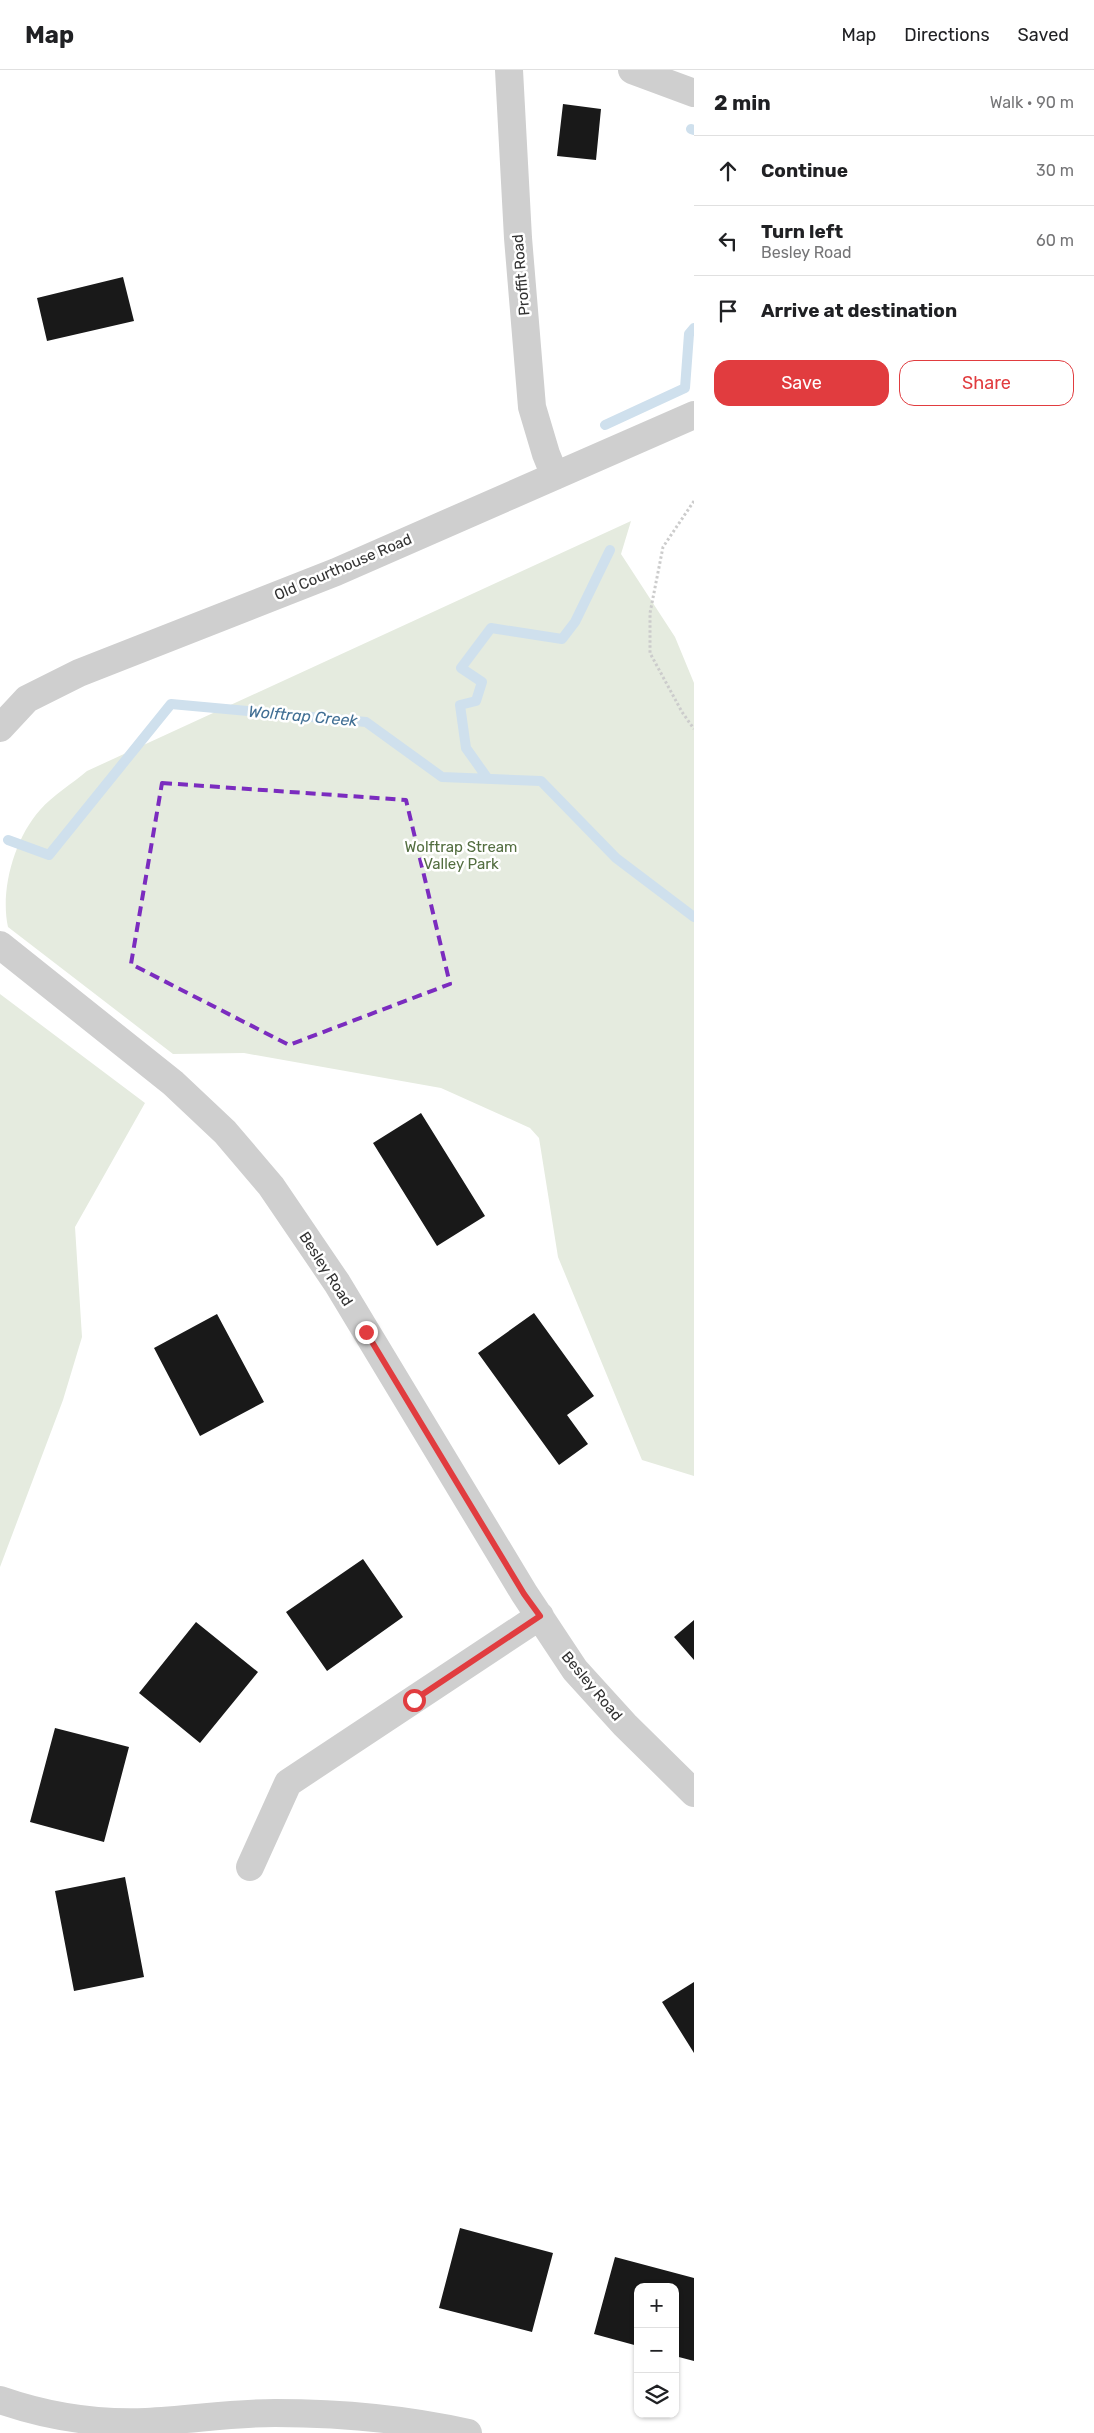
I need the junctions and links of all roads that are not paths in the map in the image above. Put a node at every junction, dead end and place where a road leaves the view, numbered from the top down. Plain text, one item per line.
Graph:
1 (509, 70) edge
2 (632, 70) edge
3 (694, 93) edge
4 (694, 415) edge
5 (555, 476) junction
6 (0, 728) edge
7 (0, 945) edge
8 (540, 1616) junction
9 (694, 1793) edge
10 (250, 1868) dead end
11 (0, 2400) edge
12 (468, 2433) edge

1 - 5 street, Proffit Road
2 - 3 street
4 - 5 street, Old Courthouse Road
5 - 6 street, Old Courthouse Road
7 - 8 street, Besley Road
8 - 9 street, Besley Road
8 - 10 street
11 - 12 street

